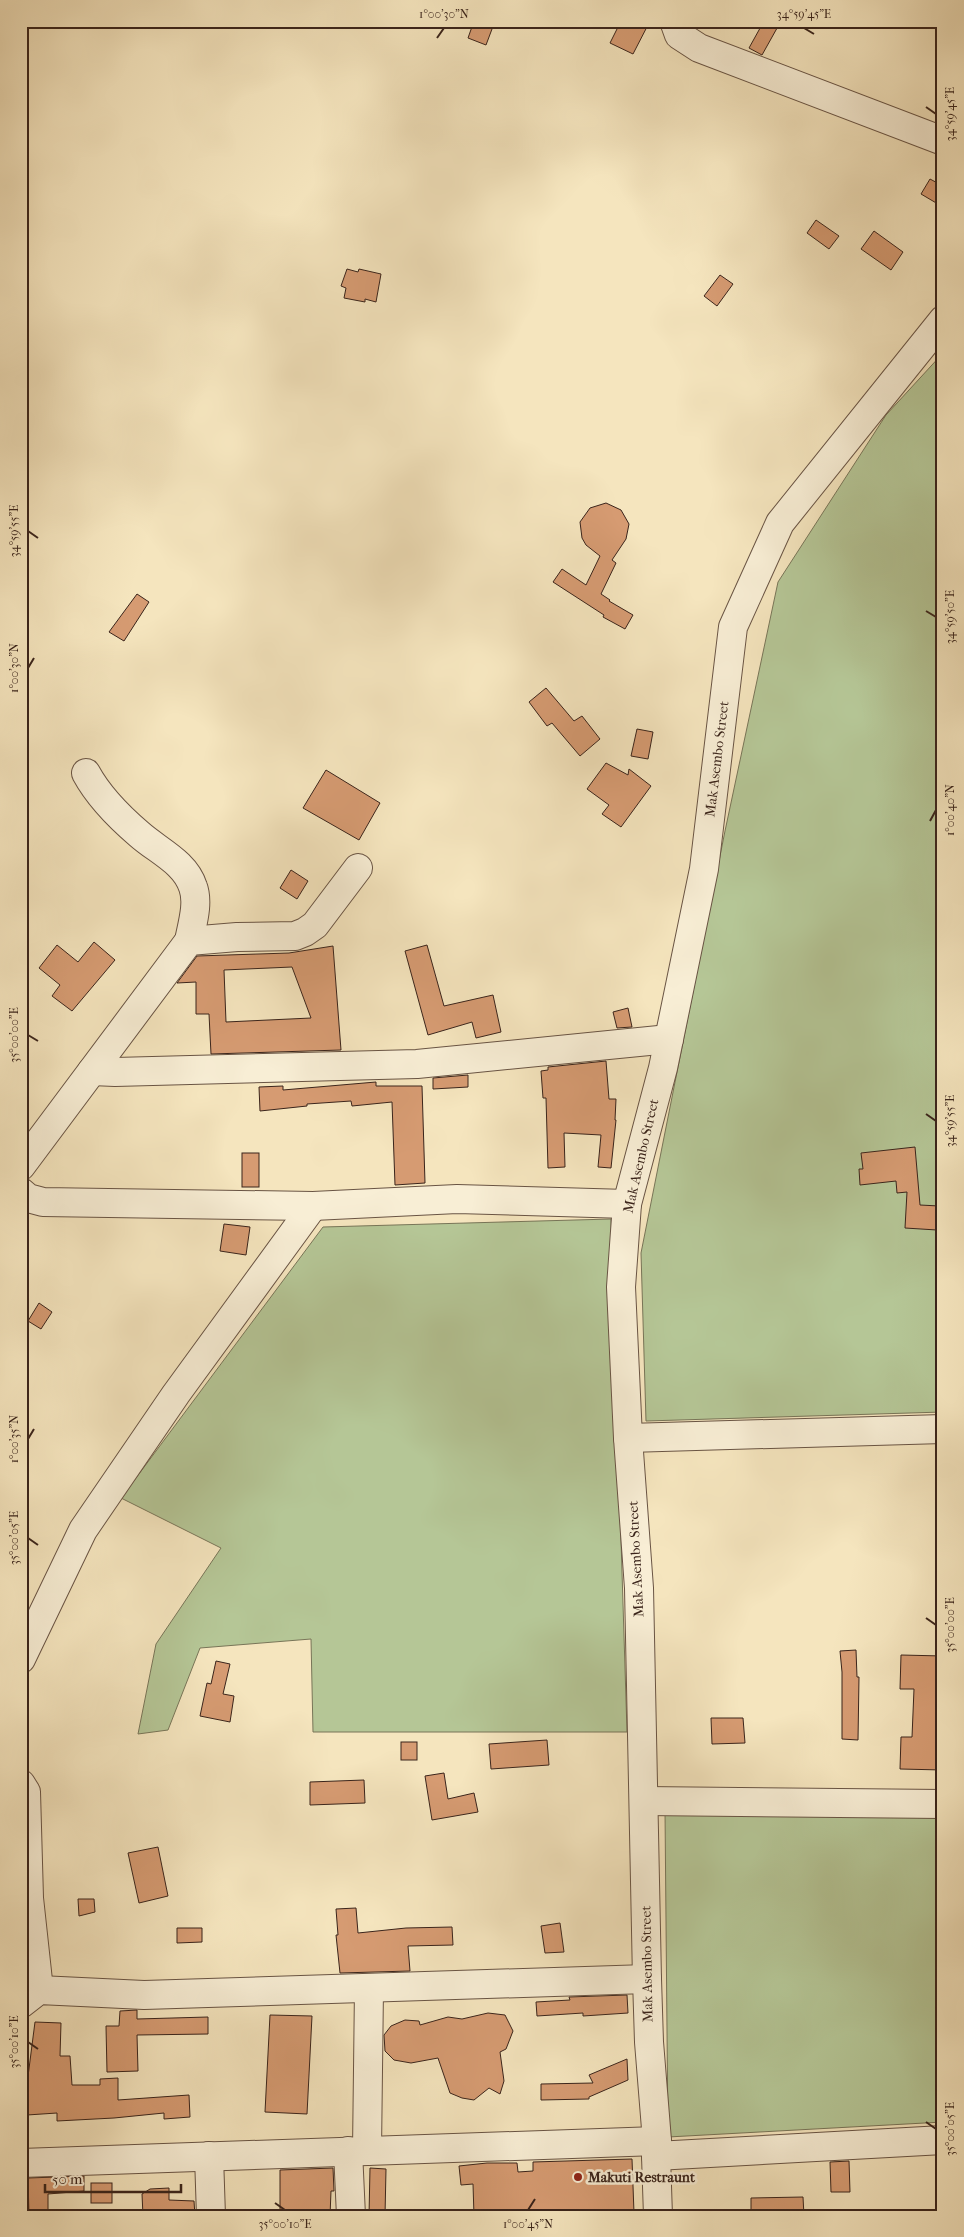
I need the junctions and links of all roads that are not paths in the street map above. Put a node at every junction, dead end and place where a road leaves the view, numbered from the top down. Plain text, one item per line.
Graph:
1 (674, 21) edge
2 (943, 141) edge
3 (943, 320) edge
4 (86, 773) dead end
5 (358, 868) dead end
6 (189, 941) junction
7 (669, 1039) junction
8 (92, 1071) junction
9 (21, 1166) edge
10 (21, 1192) edge
11 (628, 1204) junction
12 (313, 1206) junction
13 (943, 1429) edge
14 (628, 1438) junction
15 (21, 1659) edge
16 (21, 1784) edge
17 (644, 1800) junction
18 (943, 1804) edge
19 (647, 1979) junction
20 (369, 1988) junction
21 (30, 1997) edge
22 (943, 2140) edge
23 (656, 2148) junction
24 (358, 2151) junction
25 (209, 2156) junction
26 (21, 2163) edge
27 (211, 2216) edge
28 (351, 2216) edge
29 (658, 2216) edge

1 - 2 street
3 - 7 street, Mak Asembo Street
4 - 6 street
5 - 6 street
6 - 8 street
7 - 8 street
7 - 11 street, Mak Asembo Street
8 - 9 street
10 - 12 street
11 - 12 street
11 - 14 street, Mak Asembo Street
12 - 15 street
13 - 14 street
14 - 17 street, Mak Asembo Street
16 - 21 street
17 - 18 street
17 - 19 street, Mak Asembo Street
19 - 20 street
19 - 23 street, Mak Asembo Street
20 - 21 street
20 - 24 street
22 - 23 street
23 - 24 street
23 - 29 street, Mak Asembo Street
24 - 25 street
24 - 28 street
25 - 26 street
25 - 27 street

